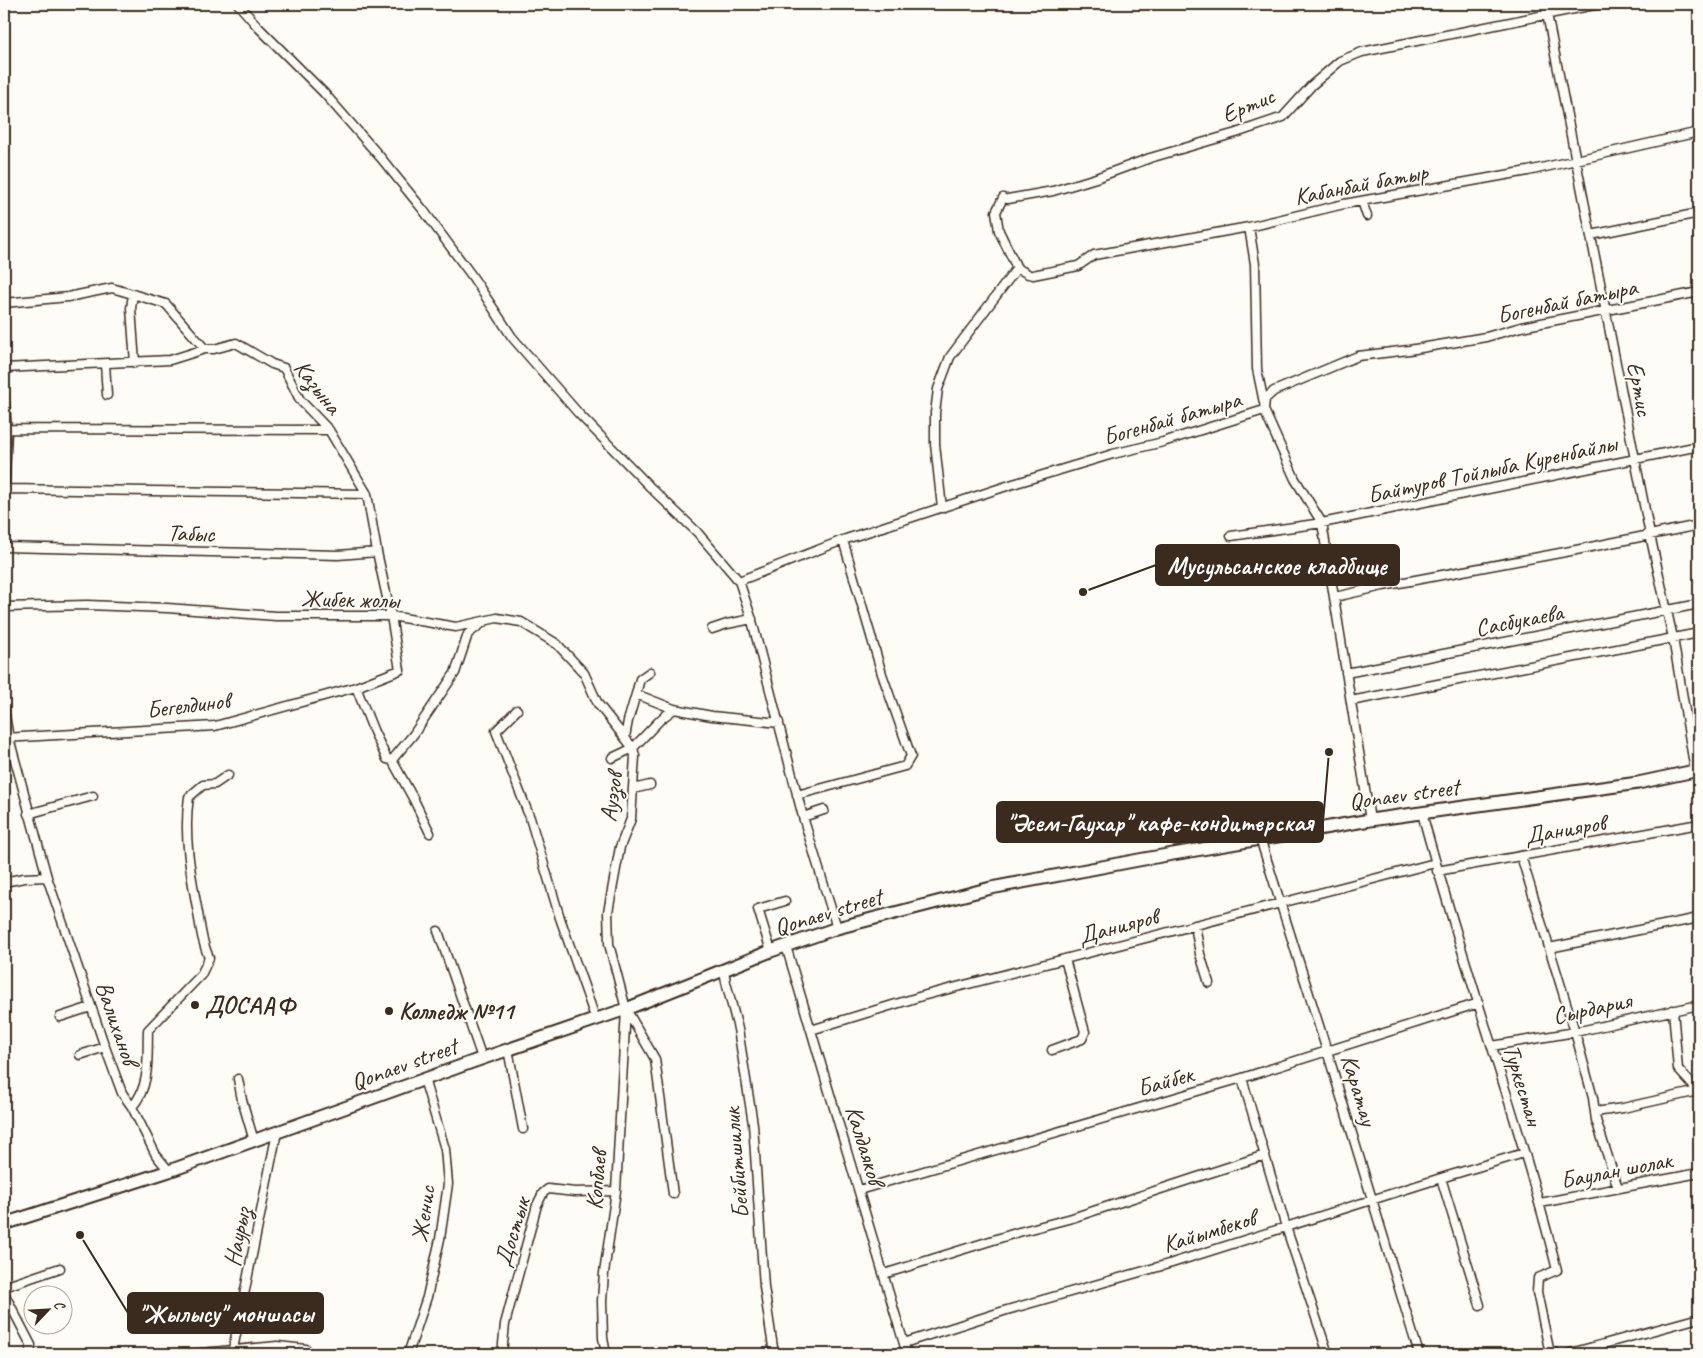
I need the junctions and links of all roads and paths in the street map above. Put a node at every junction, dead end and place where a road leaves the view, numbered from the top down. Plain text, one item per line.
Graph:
1 (238, 4) edge
2 (1545, 4) edge
3 (1599, 4) edge
4 (1547, 14) junction
5 (1699, 132) edge
6 (1576, 160) junction
7 (1362, 201) junction
8 (1653, 212) dead end
9 (1699, 212) edge
10 (1367, 216) dead end
11 (1654, 222) junction
12 (1250, 227) junction
13 (1590, 235) junction
14 (1017, 268) junction
15 (1699, 292) edge
16 (133, 294) junction
17 (4, 303) edge
18 (1606, 311) junction
19 (205, 349) junction
20 (135, 363) junction
21 (105, 364) junction
22 (4, 368) edge
23 (4, 393) edge
24 (107, 395) dead end
25 (1264, 407) junction
26 (6, 430) edge
27 (329, 430) junction
28 (1699, 446) edge
29 (1636, 459) junction
30 (4, 489) edge
31 (367, 494) junction
32 (4, 501) edge
33 (942, 508) junction
34 (1322, 523) junction
35 (1699, 525) edge
36 (1650, 534) junction
37 (1231, 536) dead end
38 (843, 540) junction
39 (4, 547) edge
40 (377, 552) junction
41 (739, 581) junction
42 (1335, 598) junction
43 (1699, 604) edge
44 (4, 607) edge
45 (1667, 610) junction
46 (391, 616) junction
47 (752, 619) junction
48 (486, 620) junction
49 (712, 629) dead end
50 (1699, 632) edge
51 (1673, 638) junction
52 (400, 670) joint
53 (650, 672) dead end
54 (1346, 673) junction
55 (356, 687) junction
56 (636, 694) junction
57 (1351, 701) junction
58 (674, 709) junction
59 (4, 710) edge
60 (517, 710) dead end
61 (778, 723) junction
62 (6, 738) edge
63 (625, 738) junction
64 (633, 748) junction
65 (612, 758) dead end
66 (392, 760) junction
67 (1697, 771) edge
68 (228, 774) dead end
69 (650, 785) dead end
70 (633, 788) junction
71 (797, 795) junction
72 (92, 796) dead end
73 (824, 810) dead end
74 (1422, 813) junction
75 (28, 814) junction
76 (803, 817) junction
77 (1370, 820) junction
78 (1699, 824) edge
79 (430, 833) dead end
80 (1260, 838) junction
81 (1521, 856) junction
82 (1436, 867) junction
83 (47, 878) junction
84 (4, 882) edge
85 (786, 901) dead end
86 (1281, 903) junction
87 (1699, 918) edge
88 (1195, 925) junction
89 (837, 928) junction
90 (438, 931) dead end
91 (786, 946) junction
92 (1549, 948) junction
93 (771, 951) junction
94 (1065, 959) junction
95 (724, 970) junction
96 (1209, 983) dead end
97 (1479, 1003) junction
98 (1699, 1005) edge
99 (91, 1007) junction
100 (626, 1009) junction
101 (1673, 1010) junction
102 (60, 1017) dead end
103 (596, 1020) junction
104 (811, 1030) junction
105 (1574, 1032) junction
106 (1492, 1046) junction
107 (105, 1048) junction
108 (508, 1049) junction
109 (1052, 1050) dead end
110 (1328, 1051) junction
111 (80, 1055) dead end
112 (482, 1058) junction
113 (1242, 1078) junction
114 (238, 1079) dead end
115 (424, 1079) junction
116 (1698, 1091) edge
117 (132, 1107) junction
118 (1595, 1112) junction
119 (523, 1129) dead end
120 (277, 1132) junction
121 (254, 1141) junction
122 (1524, 1153) junction
123 (1265, 1155) junction
124 (169, 1171) junction
125 (1699, 1173) edge
126 (1441, 1178) junction
127 (1618, 1188) junction
128 (858, 1190) junction
129 (616, 1191) junction
130 (673, 1194) dead end
131 (1373, 1200) junction
132 (1540, 1203) junction
133 (4, 1224) edge
134 (1286, 1227) junction
135 (60, 1268) dead end
136 (884, 1274) junction
137 (4, 1287) edge
138 (4, 1294) edge
139 (1480, 1305) dead end
140 (1699, 1318) edge
141 (904, 1343) junction
142 (306, 1349) dead end
143 (233, 1352) edge
144 (30, 1354) edge
145 (191, 1354) edge
146 (408, 1354) edge
147 (502, 1354) edge
148 (606, 1354) edge
149 (774, 1354) edge
150 (907, 1354) edge
151 (1328, 1354) edge
152 (1419, 1354) edge
153 (1557, 1354) edge
154 (1567, 1354) edge

1 - 41 street
2 - 4 street
3 - 4 street, Ертис
4 - 6 street, Ертис
4 - 14 street, Ертис
5 - 6 street, Кабанбай батыр
6 - 7 street, Кабанбай батыр
6 - 13 street, Ертис
7 - 10 street
7 - 12 street, Кабанбай батыр
8 - 11 street
9 - 11 street
11 - 13 street
12 - 14 street, Кабанбай батыр
12 - 25 street
13 - 18 street, Ертис
14 - 33 street
15 - 18 street, Богенбай батыра
16 - 17 street
16 - 19 street
16 - 20 street
18 - 25 street, Богенбай батыра
18 - 29 street, Ертис
19 - 20 street, Казына
19 - 27 street, Казына
20 - 21 street, Казына
21 - 22 street, Казына
21 - 24 street
23 - 26 street
25 - 33 street, Богенбай батыра
25 - 34 street
26 - 27 street
26 - 30 street
27 - 31 street, Казына
28 - 29 street, Байтуров Тойлыба Куренбайлы
29 - 34 street, Байтуров Тойлыба Куренбайлы
29 - 36 street, Ертис
30 - 31 street, Табыс
30 - 32 street
31 - 40 street, Казына
33 - 38 street, Богенбай батыра
34 - 37 street, Байтуров Тойлыба Куренбайлы
34 - 42 street
35 - 36 street
36 - 42 street
36 - 45 street, Ертис
38 - 41 street, Богенбай батыра
38 - 71 street
39 - 40 street, Табыс
40 - 46 street, Казына
41 - 47 street
42 - 54 street
43 - 45 street, Сасбукаева
44 - 46 street, Жибек жолы
45 - 51 street, Ертис
45 - 54 street, Сасбукаева
46 - 48 street, Жибек жолы
46 - 52 street, Казына
47 - 49 street
47 - 61 street
48 - 63 street, Жибек жолы
48 - 66 street
50 - 51 street, Сасбукаева
51 - 57 street, Сасбукаева
51 - 67 street, Ертис
52 - 55 street, Бегелдинов
53 - 56 street
54 - 57 street
55 - 62 street, Бегелдинов
55 - 66 street
56 - 58 street
56 - 63 street
57 - 77 street
58 - 61 street
58 - 64 street, Ауэзов
59 - 62 street, Валиханов
60 - 103 street
61 - 71 street
62 - 75 street, Валиханов
63 - 64 street, Жибек жолы
64 - 65 street
64 - 70 street, Ауэзов
66 - 79 street
67 - 74 main road, Qonaev street
68 - 117 street
69 - 70 street
70 - 100 street, Ауэзов
71 - 76 street
72 - 75 street
73 - 76 street
74 - 77 main road, Qonaev street
74 - 82 street, Туркестан
75 - 83 street, Валиханов
76 - 89 street
77 - 80 main road, Qonaev street
78 - 81 street, Данияров
80 - 86 street, Каратау
80 - 89 main road, Qonaev street
81 - 82 street, Данияров
81 - 92 street
82 - 86 street, Данияров
82 - 97 street, Туркестан
83 - 84 street
83 - 99 street, Валиханов
85 - 93 street
86 - 88 street, Данияров
86 - 110 street, Каратау
87 - 92 street
88 - 94 street, Данияров
88 - 96 street
89 - 91 main road, Qonaev street
90 - 112 street
91 - 93 main road, Qonaev street
91 - 104 street, Калдаяков
92 - 105 street
93 - 95 main road, Qonaev street
94 - 104 street, Данияров
94 - 109 street
95 - 100 main road, Qonaev street
95 - 149 street, Бейбитшилик
97 - 106 street, Туркестан
97 - 110 street, Байбек
98 - 101 street, Сырдария
99 - 102 street
99 - 107 street, Валиханов
100 - 103 main road, Qonaev street
100 - 129 street, Копбаев
100 - 130 street
101 - 105 street, Сырдария
101 - 116 street
103 - 108 main road, Qonaev street
104 - 128 street, Калдаяков
105 - 106 street, Сырдария
105 - 118 street
106 - 122 street, Туркестан
107 - 111 street
107 - 117 street, Валиханов
108 - 112 main road, Qonaev street
108 - 119 street
110 - 113 street, Байбек
110 - 131 street, Каратау
112 - 115 main road, Qonaev street
113 - 123 street
113 - 128 street, Байбек
114 - 121 street
115 - 120 main road, Qonaev street
115 - 146 street, Женис
116 - 118 street
117 - 124 street, Валиханов
118 - 127 street
120 - 121 main road, Qonaev street
120 - 143 street, Наурыз
121 - 124 main road, Qonaev street
122 - 126 street, Кайымбеков
122 - 132 street, Туркестан
123 - 134 street
123 - 136 street
124 - 133 main road, Qonaev street
125 - 127 street, Баулан шолак
126 - 131 street, Кайымбеков
126 - 139 street
127 - 132 street, Баулан шолак
128 - 136 street, Калдаяков
129 - 147 street, Достык
129 - 148 street, Копбаев
131 - 134 street, Кайымбеков
131 - 152 street, Каратау
132 - 153 street, Туркестан
134 - 141 street, Кайымбеков
134 - 151 street
135 - 137 street
136 - 141 street, Калдаяков
138 - 144 street
140 - 154 street
141 - 150 street, Калдаяков
142 - 143 street
143 - 145 street

